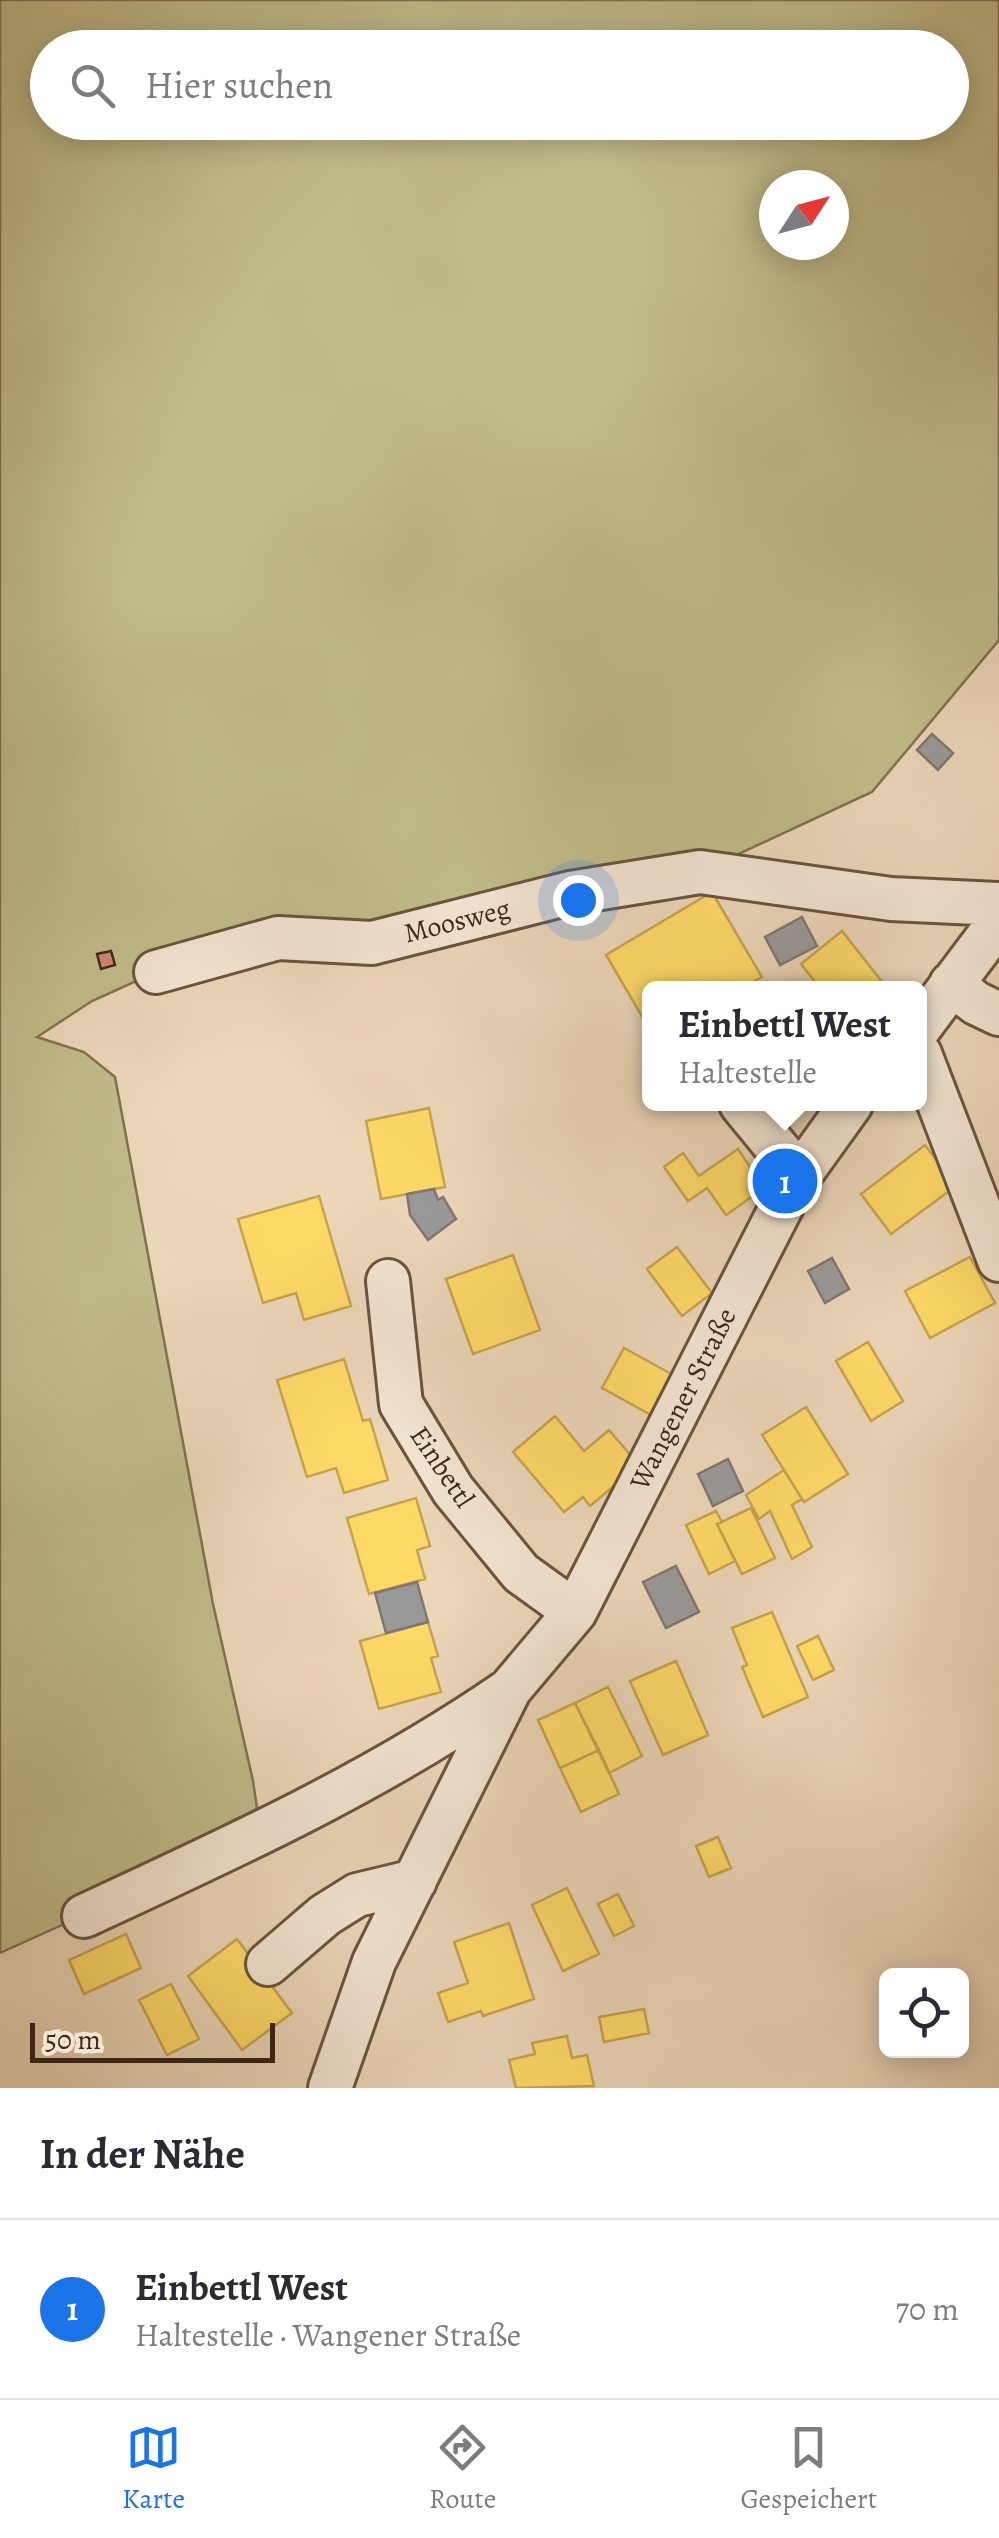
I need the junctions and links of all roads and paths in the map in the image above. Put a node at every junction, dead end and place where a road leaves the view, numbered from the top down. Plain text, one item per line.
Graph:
1 (999, 904) edge
2 (999, 922) edge
3 (156, 972) dead end
4 (951, 984) junction
5 (999, 1014) edge
6 (927, 1017) edge
7 (927, 1072) edge
8 (747, 1111) edge
9 (846, 1111) edge
10 (799, 1175) junction
11 (999, 1260) edge
12 (388, 1281) dead end
13 (575, 1612) junction
14 (510, 1689) junction
15 (415, 1881) junction
16 (84, 1916) dead end
17 (268, 1964) dead end
18 (330, 2088) edge

1 - 3 street, Moosweg
2 - 4 street
4 - 5 street
4 - 6 street
7 - 11 street
8 - 10 street
9 - 10 street, Wangener Straße
10 - 13 street, Wangener Straße
12 - 13 street, Einbettl
13 - 14 street, Wangener Straße
14 - 15 street, Wangener Straße
14 - 16 street, Wangener Straße
15 - 17 street
15 - 18 street, Wangener Straße

